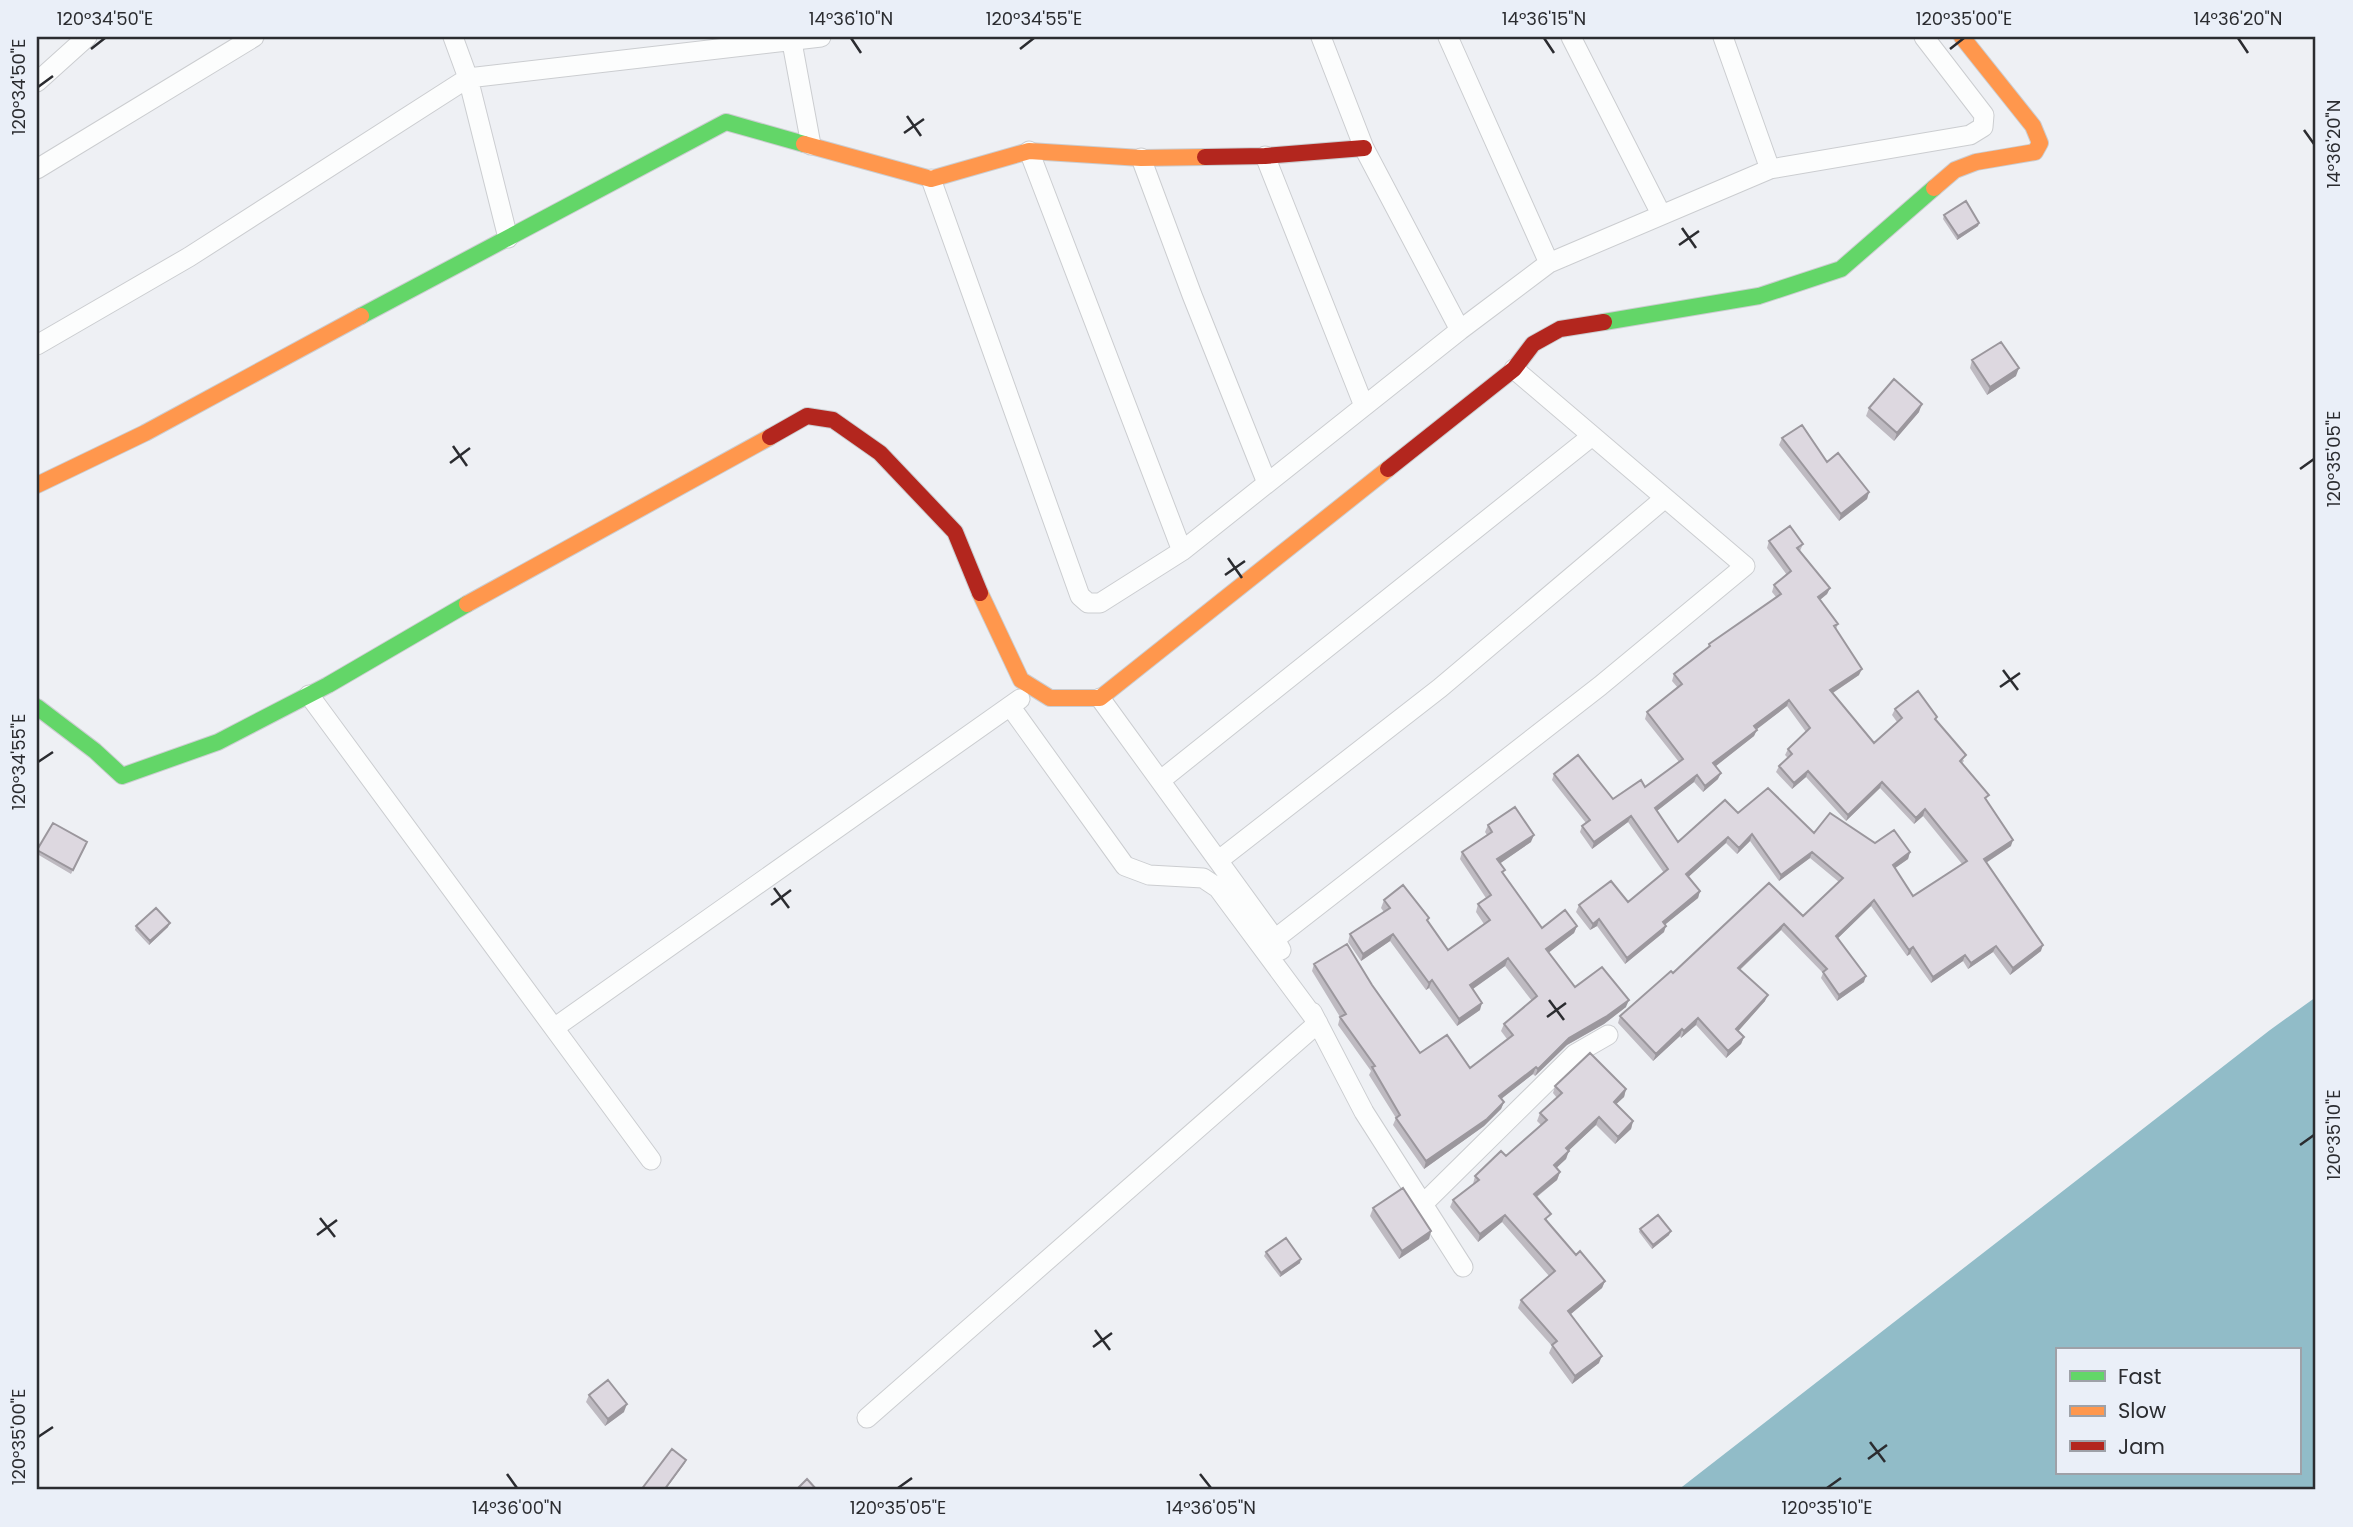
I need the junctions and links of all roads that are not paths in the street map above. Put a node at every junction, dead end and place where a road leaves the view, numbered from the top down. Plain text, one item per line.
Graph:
1 (87, 37) edge
2 (254, 37) edge
3 (453, 37) edge
4 (821, 37) edge
5 (1321, 37) edge
6 (1448, 37) edge
7 (1571, 37) edge
8 (1723, 37) edge
9 (1924, 37) edge
10 (1962, 37) edge
11 (791, 39) edge
12 (468, 78) junction
13 (37, 82) edge
14 (811, 145) junction
15 (1364, 148) junction
16 (1029, 151) junction
17 (1265, 156) junction
18 (1141, 158) junction
19 (37, 169) edge
20 (1770, 169) junction
21 (931, 179) junction
22 (1661, 214) junction
23 (508, 238) junction
24 (1549, 263) junction
25 (1460, 330) junction
26 (37, 345) edge
27 (1514, 369) junction
28 (1364, 406) junction
29 (1592, 436) junction
30 (1267, 483) junction
31 (37, 485) edge
32 (1665, 498) junction
33 (1182, 551) junction
34 (1035, 688) junction
35 (309, 695) junction
36 (1100, 698) junction
37 (1010, 706) junction
38 (37, 707) edge
39 (1161, 780) junction
40 (1219, 860) junction
41 (1275, 939) junction
42 (1318, 1023) junction
43 (554, 1028) junction
44 (1608, 1035) dead end
45 (651, 1160) dead end
46 (1423, 1204) junction
47 (1464, 1268) dead end
48 (867, 1418) dead end

1 - 13 street
2 - 19 street
3 - 12 street
4 - 11 street
5 - 15 street
6 - 24 street
7 - 22 street
8 - 20 street
9 - 20 street
10 - 27 street
11 - 12 street
11 - 14 street
12 - 23 street
12 - 26 street
14 - 21 street
14 - 23 street
15 - 17 street
15 - 25 street
16 - 18 street
16 - 21 street
16 - 33 street
17 - 18 street
17 - 28 street
18 - 30 street
20 - 22 street
21 - 33 street
22 - 24 street
23 - 31 street
24 - 25 street
25 - 28 street
27 - 29 street
27 - 36 street
28 - 30 street
29 - 32 street
29 - 39 street
30 - 33 street
32 - 40 street
32 - 41 street
34 - 35 street
34 - 36 street
34 - 37 street
35 - 38 street
35 - 43 street
36 - 39 street
37 - 42 street
37 - 43 street
39 - 40 street
40 - 41 street
41 - 42 street
42 - 46 street
42 - 48 street
43 - 45 street
44 - 46 street
46 - 47 street

